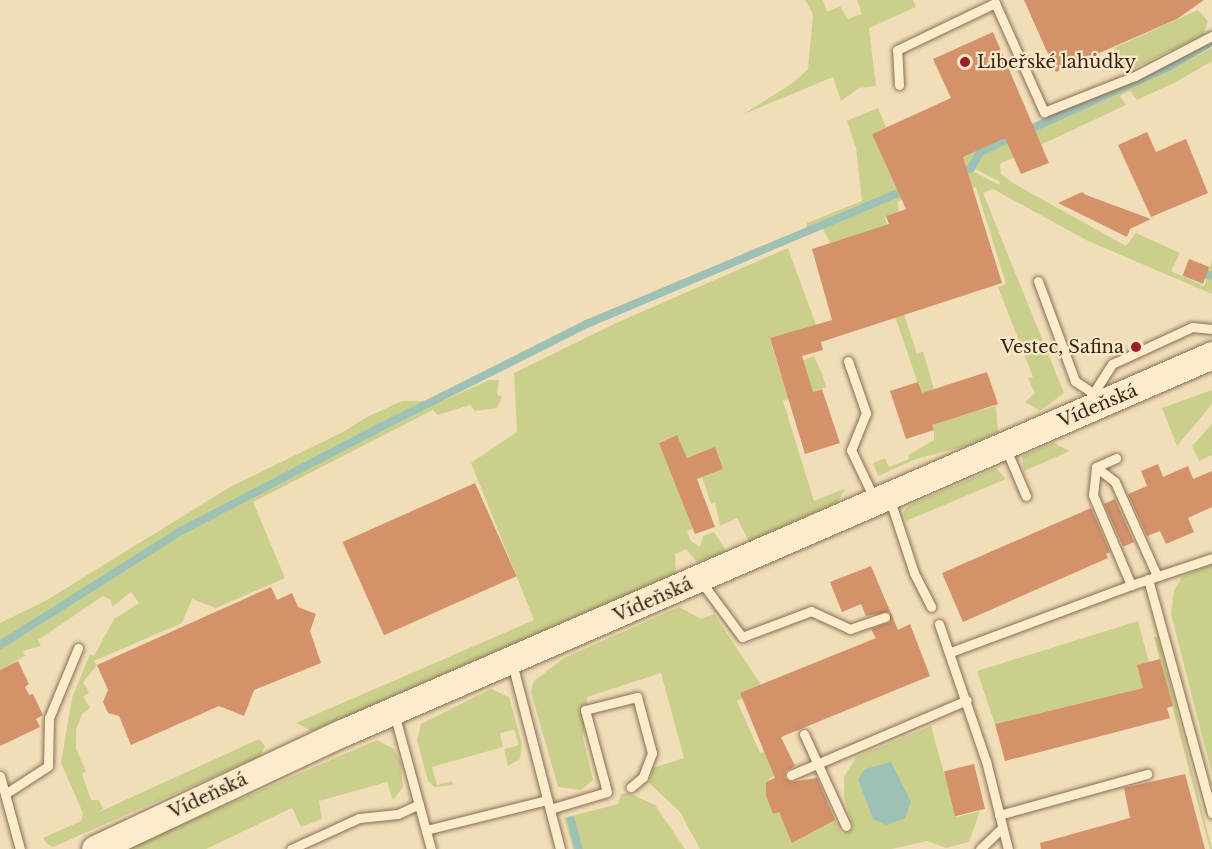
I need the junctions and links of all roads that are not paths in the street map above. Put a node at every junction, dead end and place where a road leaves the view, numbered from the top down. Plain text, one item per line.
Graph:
1 (1212, 36) edge
2 (899, 85) dead end
3 (1038, 280) dead end
4 (1212, 329) edge
5 (1212, 356) edge
6 (848, 361) dead end
7 (1087, 402) junction
8 (1004, 445) junction
9 (1116, 458) dead end
10 (1096, 467) junction
11 (1026, 496) dead end
12 (882, 499) junction
13 (1212, 558) edge
14 (1153, 578) junction
15 (700, 580) junction
16 (1131, 585) junction
17 (931, 607) dead end
18 (885, 617) dead end
19 (939, 624) dead end
20 (78, 648) dead end
21 (951, 652) junction
22 (511, 660) junction
23 (967, 700) junction
24 (394, 711) junction
25 (804, 734) dead end
26 (818, 763) junction
27 (1147, 774) dead end
28 (791, 775) dead end
29 (0, 776) edge
30 (631, 787) dead end
31 (5, 794) junction
32 (419, 804) junction
33 (549, 805) junction
34 (1212, 813) edge
35 (999, 815) junction
36 (846, 826) dead end
37 (1002, 828) junction
38 (426, 830) junction
39 (20, 849) edge
40 (95, 849) edge
41 (291, 849) edge
42 (431, 849) edge
43 (560, 849) edge
44 (980, 849) edge
45 (1008, 849) edge

1 - 2 lane
3 - 7 lane
4 - 7 lane
5 - 7 main road, Vídeňská
6 - 12 lane
7 - 8 main road, Vídeňská
8 - 11 lane
8 - 12 main road, Vídeňská
9 - 10 lane
10 - 14 lane
10 - 16 lane
12 - 15 main road, Vídeňská
12 - 17 lane
13 - 14 lane
14 - 16 lane
14 - 34 lane
15 - 18 lane
15 - 22 main road, Vídeňská
16 - 21 lane
19 - 21 lane
20 - 31 lane
21 - 23 lane
22 - 24 main road, Vídeňská
22 - 33 lane
23 - 26 lane
23 - 35 lane
24 - 32 lane
24 - 40 main road, Vídeňská
25 - 26 lane
26 - 28 lane
26 - 36 lane
27 - 35 lane
29 - 31 lane
30 - 33 lane
31 - 39 lane
32 - 38 lane
32 - 41 lane
33 - 38 lane
33 - 43 lane
35 - 37 lane
37 - 44 lane
37 - 45 lane
38 - 42 lane

